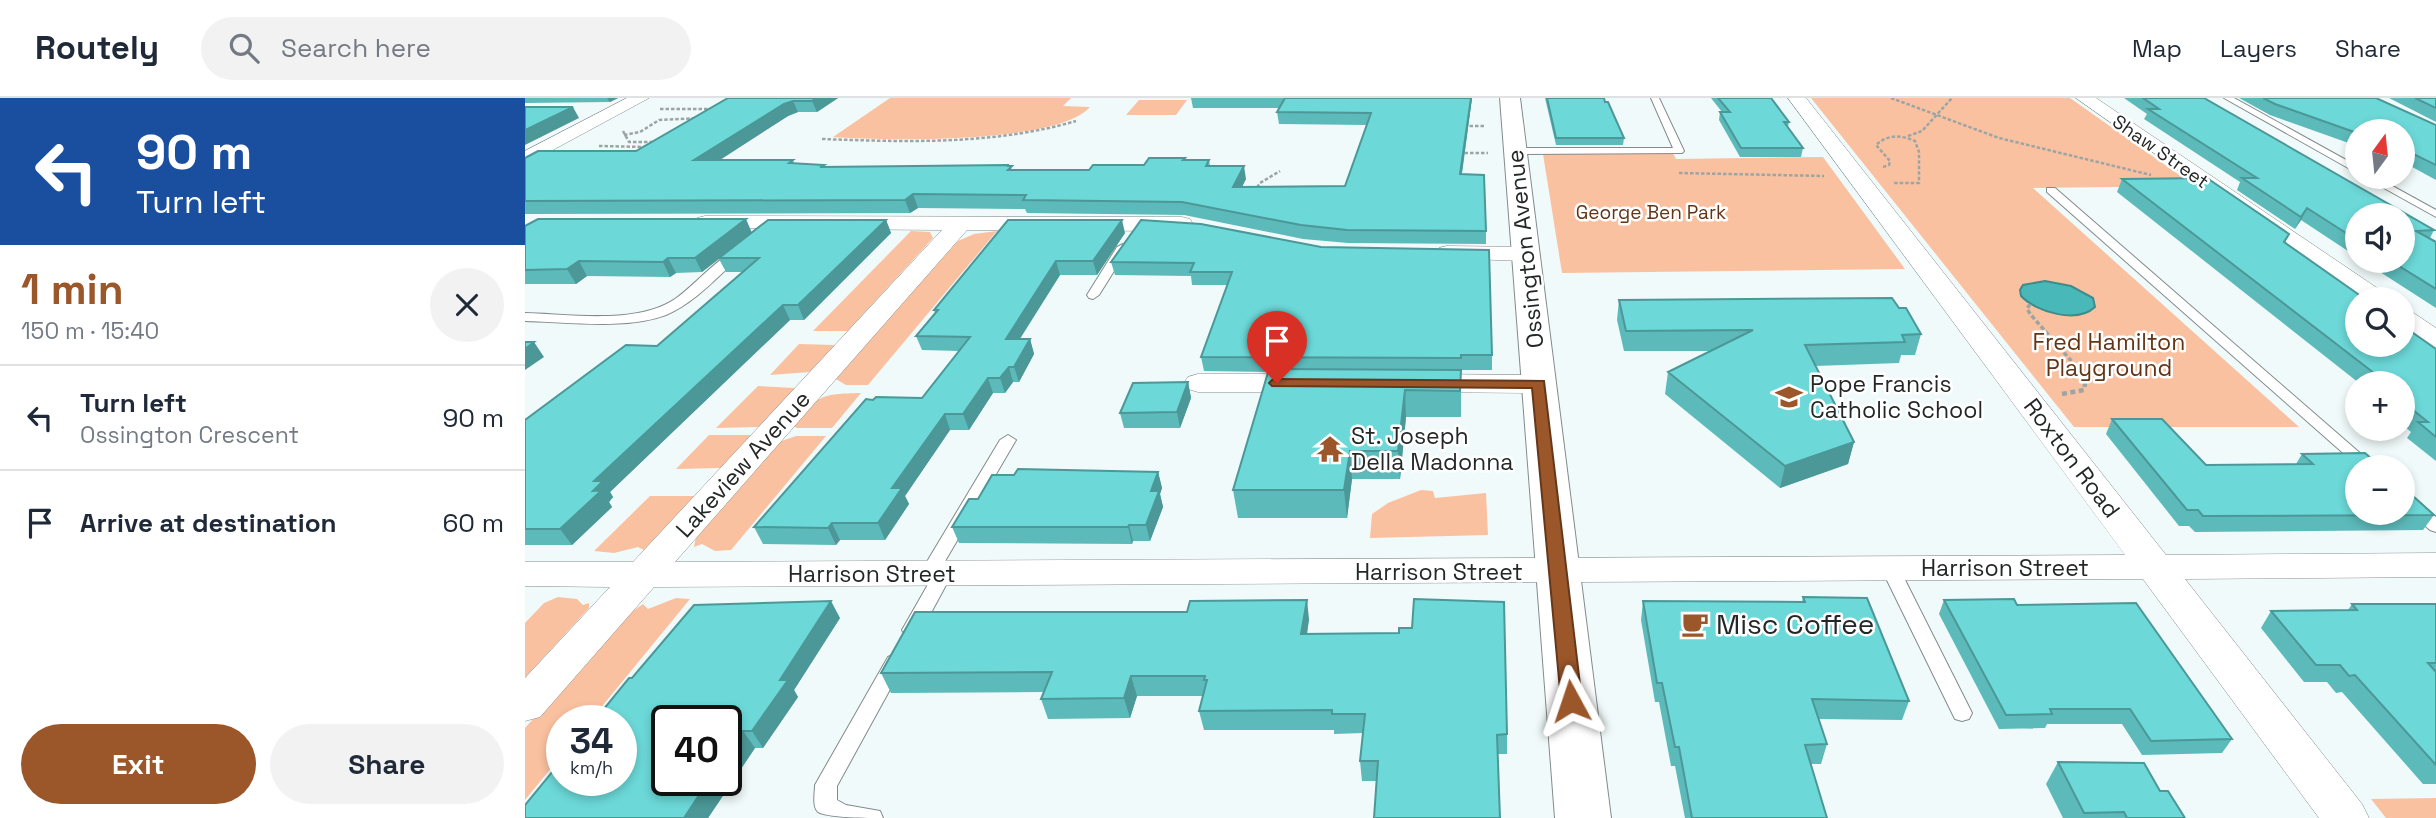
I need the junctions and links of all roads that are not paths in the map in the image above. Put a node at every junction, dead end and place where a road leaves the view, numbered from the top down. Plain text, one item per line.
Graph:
1 (641, 98) edge
2 (1655, 98) edge
3 (1797, 98) edge
4 (2085, 98) edge
5 (2228, 98) edge
6 (575, 110) dead end
7 (623, 118) junction
8 (1502, 132) edge
9 (525, 159) edge
10 (2345, 163) edge
11 (2391, 189) edge
12 (2051, 190) dead end
13 (2436, 214) edge
14 (683, 223) edge
15 (775, 223) junction
16 (961, 223) junction
17 (1143, 223) junction
18 (1204, 226) edge
19 (1427, 254) edge
20 (1526, 254) junction
21 (2359, 287) edge
22 (1093, 295) dead end
23 (525, 317) edge
24 (2415, 325) edge
25 (2436, 340) edge
26 (1198, 383) dead end
27 (1335, 383) edge
28 (1391, 383) edge
29 (1539, 384) junction
30 (1008, 440) dead end
31 (2354, 455) edge
32 (2415, 508) edge
33 (2436, 526) edge
34 (2436, 565) edge
35 (1890, 568) junction
36 (2155, 568) junction
37 (1559, 570) junction
38 (645, 573) junction
39 (525, 574) edge
40 (935, 574) junction
41 (525, 705) edge
42 (1962, 713) dead end
43 (872, 818) edge
44 (1583, 818) edge
45 (2346, 818) edge

1 - 7 street
2 - 8 lane
3 - 36 street, Roxton Road
4 - 21 street, Shaw Street
5 - 10 lane
6 - 7 street
7 - 9 street
8 - 20 street, Ossington Avenue
11 - 13 lane
12 - 31 lane
14 - 15 street
15 - 16 street
15 - 23 lane
16 - 17 street
16 - 38 street, Lakeview Avenue
17 - 18 street
17 - 22 lane
19 - 20 street
20 - 29 street, Ossington Avenue
24 - 25 street
26 - 27 street
28 - 29 street
29 - 37 street, Ossington Avenue
30 - 40 lane
32 - 33 lane
34 - 36 street, Harrison Street
35 - 36 street, Harrison Street
35 - 37 street, Harrison Street
35 - 42 lane
36 - 45 street, Roxton Road
37 - 40 street, Harrison Street
37 - 44 street, Ossington Avenue
38 - 39 street, Harrison Street
38 - 40 street, Harrison Street
38 - 41 street, Lakeview Avenue
40 - 43 lane

